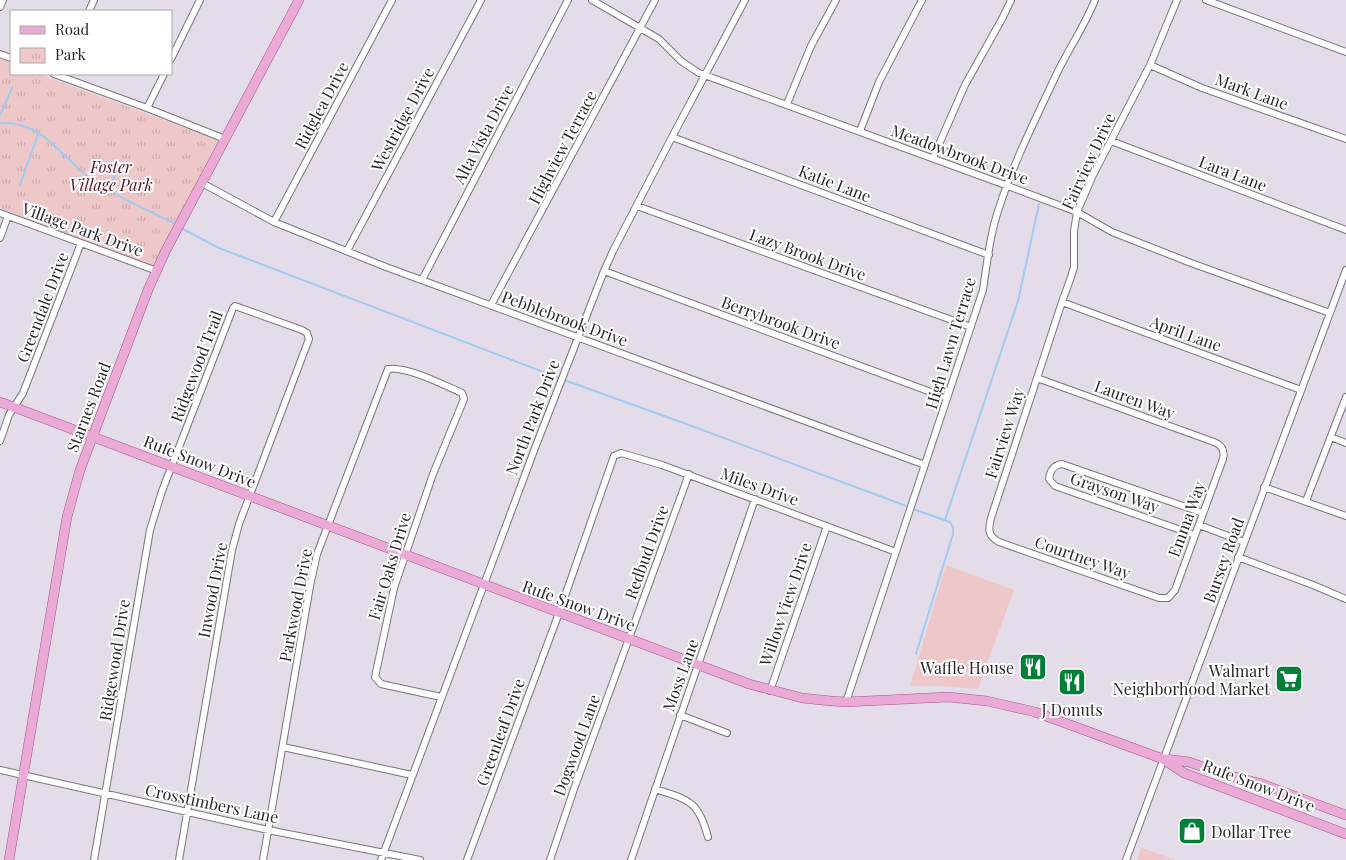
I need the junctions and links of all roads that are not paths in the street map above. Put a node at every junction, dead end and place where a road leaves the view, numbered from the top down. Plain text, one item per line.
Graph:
1 (3, 0) edge
2 (200, 0) edge
3 (299, 0) edge
4 (392, 0) edge
5 (481, 0) edge
6 (568, 0) edge
7 (592, 0) edge
8 (656, 0) edge
9 (745, 0) edge
10 (836, 0) edge
11 (922, 0) edge
12 (1011, 0) edge
13 (1095, 0) edge
14 (1177, 0) edge
15 (1206, 0) edge
16 (0, 7) edge
17 (641, 28) junction
18 (1346, 52) edge
19 (172, 57) edge
20 (1150, 65) junction
21 (62, 75) edge
22 (164, 75) edge
23 (706, 75) junction
24 (787, 104) junction
25 (147, 108) junction
26 (860, 131) junction
27 (672, 137) junction
28 (225, 139) junction
29 (1346, 140) edge
30 (1111, 141) junction
31 (933, 158) junction
32 (202, 184) junction
33 (1008, 186) junction
34 (637, 206) junction
35 (1077, 212) junction
36 (0, 213) edge
37 (8, 216) junction
38 (274, 222) junction
39 (1346, 230) edge
40 (0, 238) edge
41 (81, 243) junction
42 (347, 251) junction
43 (988, 255) junction
44 (1346, 270) edge
45 (157, 271) junction
46 (604, 271) junction
47 (422, 280) junction
48 (1062, 302) junction
49 (491, 306) junction
50 (1330, 313) junction
51 (971, 327) junction
52 (308, 336) joint
53 (578, 338) junction
54 (1050, 341) joint
55 (1037, 378) junction
56 (1301, 390) junction
57 (1346, 397) edge
58 (947, 398) junction
59 (464, 399) joint
60 (0, 402) edge
61 (14, 407) junction
62 (92, 437) junction
63 (1331, 437) junction
64 (0, 441) edge
65 (1346, 443) edge
66 (1222, 448) joint
67 (614, 456) joint
68 (925, 465) junction
69 (172, 467) junction
70 (689, 474) junction
71 (1264, 487) junction
72 (250, 496) junction
73 (755, 499) junction
74 (1306, 501) junction
75 (1203, 514) junction
76 (1346, 516) edge
77 (327, 525) junction
78 (1199, 525) junction
79 (826, 526) junction
80 (990, 535) joint
81 (1195, 535) junction
82 (1244, 542) junction
83 (896, 552) junction
84 (405, 555) junction
85 (1238, 557) junction
86 (483, 584) junction
87 (1168, 598) joint
88 (1346, 599) edge
89 (558, 613) junction
90 (629, 639) junction
91 (698, 666) junction
92 (770, 690) junction
93 (441, 697) junction
94 (846, 702) junction
95 (680, 715) junction
96 (727, 733) dead end
97 (283, 747) junction
98 (1163, 759) junction
99 (0, 770) edge
100 (23, 775) junction
101 (412, 775) junction
102 (655, 789) junction
103 (106, 794) junction
104 (1311, 802) junction
105 (187, 812) junction
106 (1346, 814) edge
107 (1305, 818) junction
108 (268, 830) junction
109 (1346, 834) edge
110 (708, 837) dead end
111 (383, 852) junction
112 (9, 860) edge
113 (94, 860) edge
114 (179, 860) edge
115 (263, 860) edge
116 (380, 860) edge
117 (420, 860) edge
118 (466, 860) edge
119 (550, 860) edge
120 (631, 860) edge
121 (1126, 860) edge

1 - 16 street
2 - 19 street
3 - 28 main road, Starnes Road
4 - 38 street, Ridglea Drive
5 - 42 street, Westridge Drive
6 - 47 street, Alta Vista Drive
7 - 17 street, Meadowbrook Drive
8 - 17 street, Highview Terrace
9 - 23 street, North Park Drive
10 - 24 street
11 - 26 street
12 - 31 street
13 - 33 street, High Lawn Terrace
14 - 20 street, Fairview Drive
15 - 18 street
17 - 23 street, Meadowbrook Drive
17 - 49 street, Highview Terrace
20 - 29 street, Mark Lane
20 - 30 street, Fairview Drive
21 - 25 street
22 - 25 street
23 - 24 street, Meadowbrook Drive
23 - 27 street, North Park Drive
24 - 26 street, Meadowbrook Drive
25 - 28 street
26 - 31 street, Meadowbrook Drive
27 - 34 street, North Park Drive
27 - 43 street, Katie Lane
28 - 32 main road, Starnes Road
30 - 35 street, Fairview Drive
30 - 39 street, Lara Lane
31 - 33 street, Meadowbrook Drive
32 - 38 street, Pebblebrook Drive
32 - 45 main road, Starnes Road
33 - 35 street, Meadowbrook Drive
33 - 43 street, High Lawn Terrace
34 - 46 street, North Park Drive
34 - 51 street, Lazy Brook Drive
35 - 48 street, Fairview Drive
35 - 50 street, Meadowbrook Drive
36 - 37 street, Village Park Drive
37 - 40 street
37 - 41 street, Village Park Drive
38 - 42 street, Pebblebrook Drive
41 - 45 street, Village Park Drive
41 - 61 street, Greendale Drive
42 - 47 street, Pebblebrook Drive
43 - 51 street, High Lawn Terrace
44 - 50 street, Bursey Road
45 - 62 main road, Starnes Road
46 - 53 street, North Park Drive
46 - 58 street, Berrybrook Drive
47 - 49 street, Pebblebrook Drive
48 - 54 street, Fairview Drive
48 - 56 street, April Lane
49 - 53 street, Pebblebrook Drive
50 - 56 street, Bursey Road
51 - 58 street, High Lawn Terrace
52 - 69 street, Ridgewood Trail
52 - 72 street, Inwood Drive
53 - 68 street, Pebblebrook Drive
53 - 86 street, North Park Drive
54 - 55 street, Fairview Way
55 - 66 street, Lauren Way
55 - 80 street, Fairview Way
56 - 71 street, Bursey Road
57 - 63 street
58 - 68 street, High Lawn Terrace
59 - 77 street, Parkwood Drive
59 - 84 street, Fair Oaks Drive
60 - 61 main road, Rufe Snow Drive
61 - 62 main road, Rufe Snow Drive
61 - 64 street, Greendale Drive
62 - 69 main road, Rufe Snow Drive
62 - 100 main road, Starnes Road
63 - 65 street
63 - 74 street
66 - 75 street, Emma Way
67 - 70 street, Miles Drive
67 - 89 street, Greenleaf Drive
68 - 83 street, High Lawn Terrace
69 - 72 main road, Rufe Snow Drive
69 - 103 street, Ridgewood Drive
70 - 73 street, Miles Drive
70 - 90 street, Redbud Drive
71 - 74 street
71 - 82 street, Bursey Road
72 - 77 main road, Rufe Snow Drive
72 - 105 street, Inwood Drive
73 - 79 street, Miles Drive
73 - 91 street, Moss Lane
74 - 76 street
75 - 78 street, Emma Way
75 - 81 street, Grayson Way
77 - 84 main road, Rufe Snow Drive
77 - 97 street, Parkwood Drive
78 - 81 street, Emma Way
78 - 82 street
79 - 83 street, Miles Drive
79 - 92 street, Willow View Drive
80 - 87 street, Courtney Way
81 - 87 street, Emma Way
82 - 85 street, Bursey Road
83 - 94 street, High Lawn Terrace
84 - 86 main road, Rufe Snow Drive
84 - 93 street, Fair Oaks Drive
85 - 88 street
85 - 98 street, Bursey Road
86 - 89 main road, Rufe Snow Drive
86 - 93 street, North Park Drive
89 - 90 main road, Rufe Snow Drive
89 - 118 street, Greenleaf Drive
90 - 91 main road, Rufe Snow Drive
90 - 119 street, Dogwood Lane
91 - 92 main road, Rufe Snow Drive
91 - 95 street, Moss Lane
92 - 94 main road, Rufe Snow Drive
93 - 101 street, North Park Drive
94 - 98 main road, Rufe Snow Drive
95 - 96 street
95 - 102 street, Moss Lane
97 - 101 street
97 - 108 street, Parkwood Drive
98 - 104 main road, Rufe Snow Drive
98 - 107 main road, Rufe Snow Drive
98 - 121 street, Bursey Road
99 - 100 street, Crosstimbers Lane
100 - 103 street, Crosstimbers Lane
100 - 112 main road, Starnes Road
101 - 111 street, North Park Drive
102 - 110 street
102 - 120 street, Moss Lane
103 - 105 street, Crosstimbers Lane
103 - 113 street, Ridgewood Drive
104 - 106 main road, Rufe Snow Drive
104 - 107 main road
105 - 108 street, Crosstimbers Lane
105 - 114 street, Inwood Drive
107 - 109 main road, Rufe Snow Drive
108 - 111 street, Crosstimbers Lane
108 - 115 street, Parkwood Drive
111 - 116 street, North Park Drive
111 - 117 street, Crosstimbers Lane

